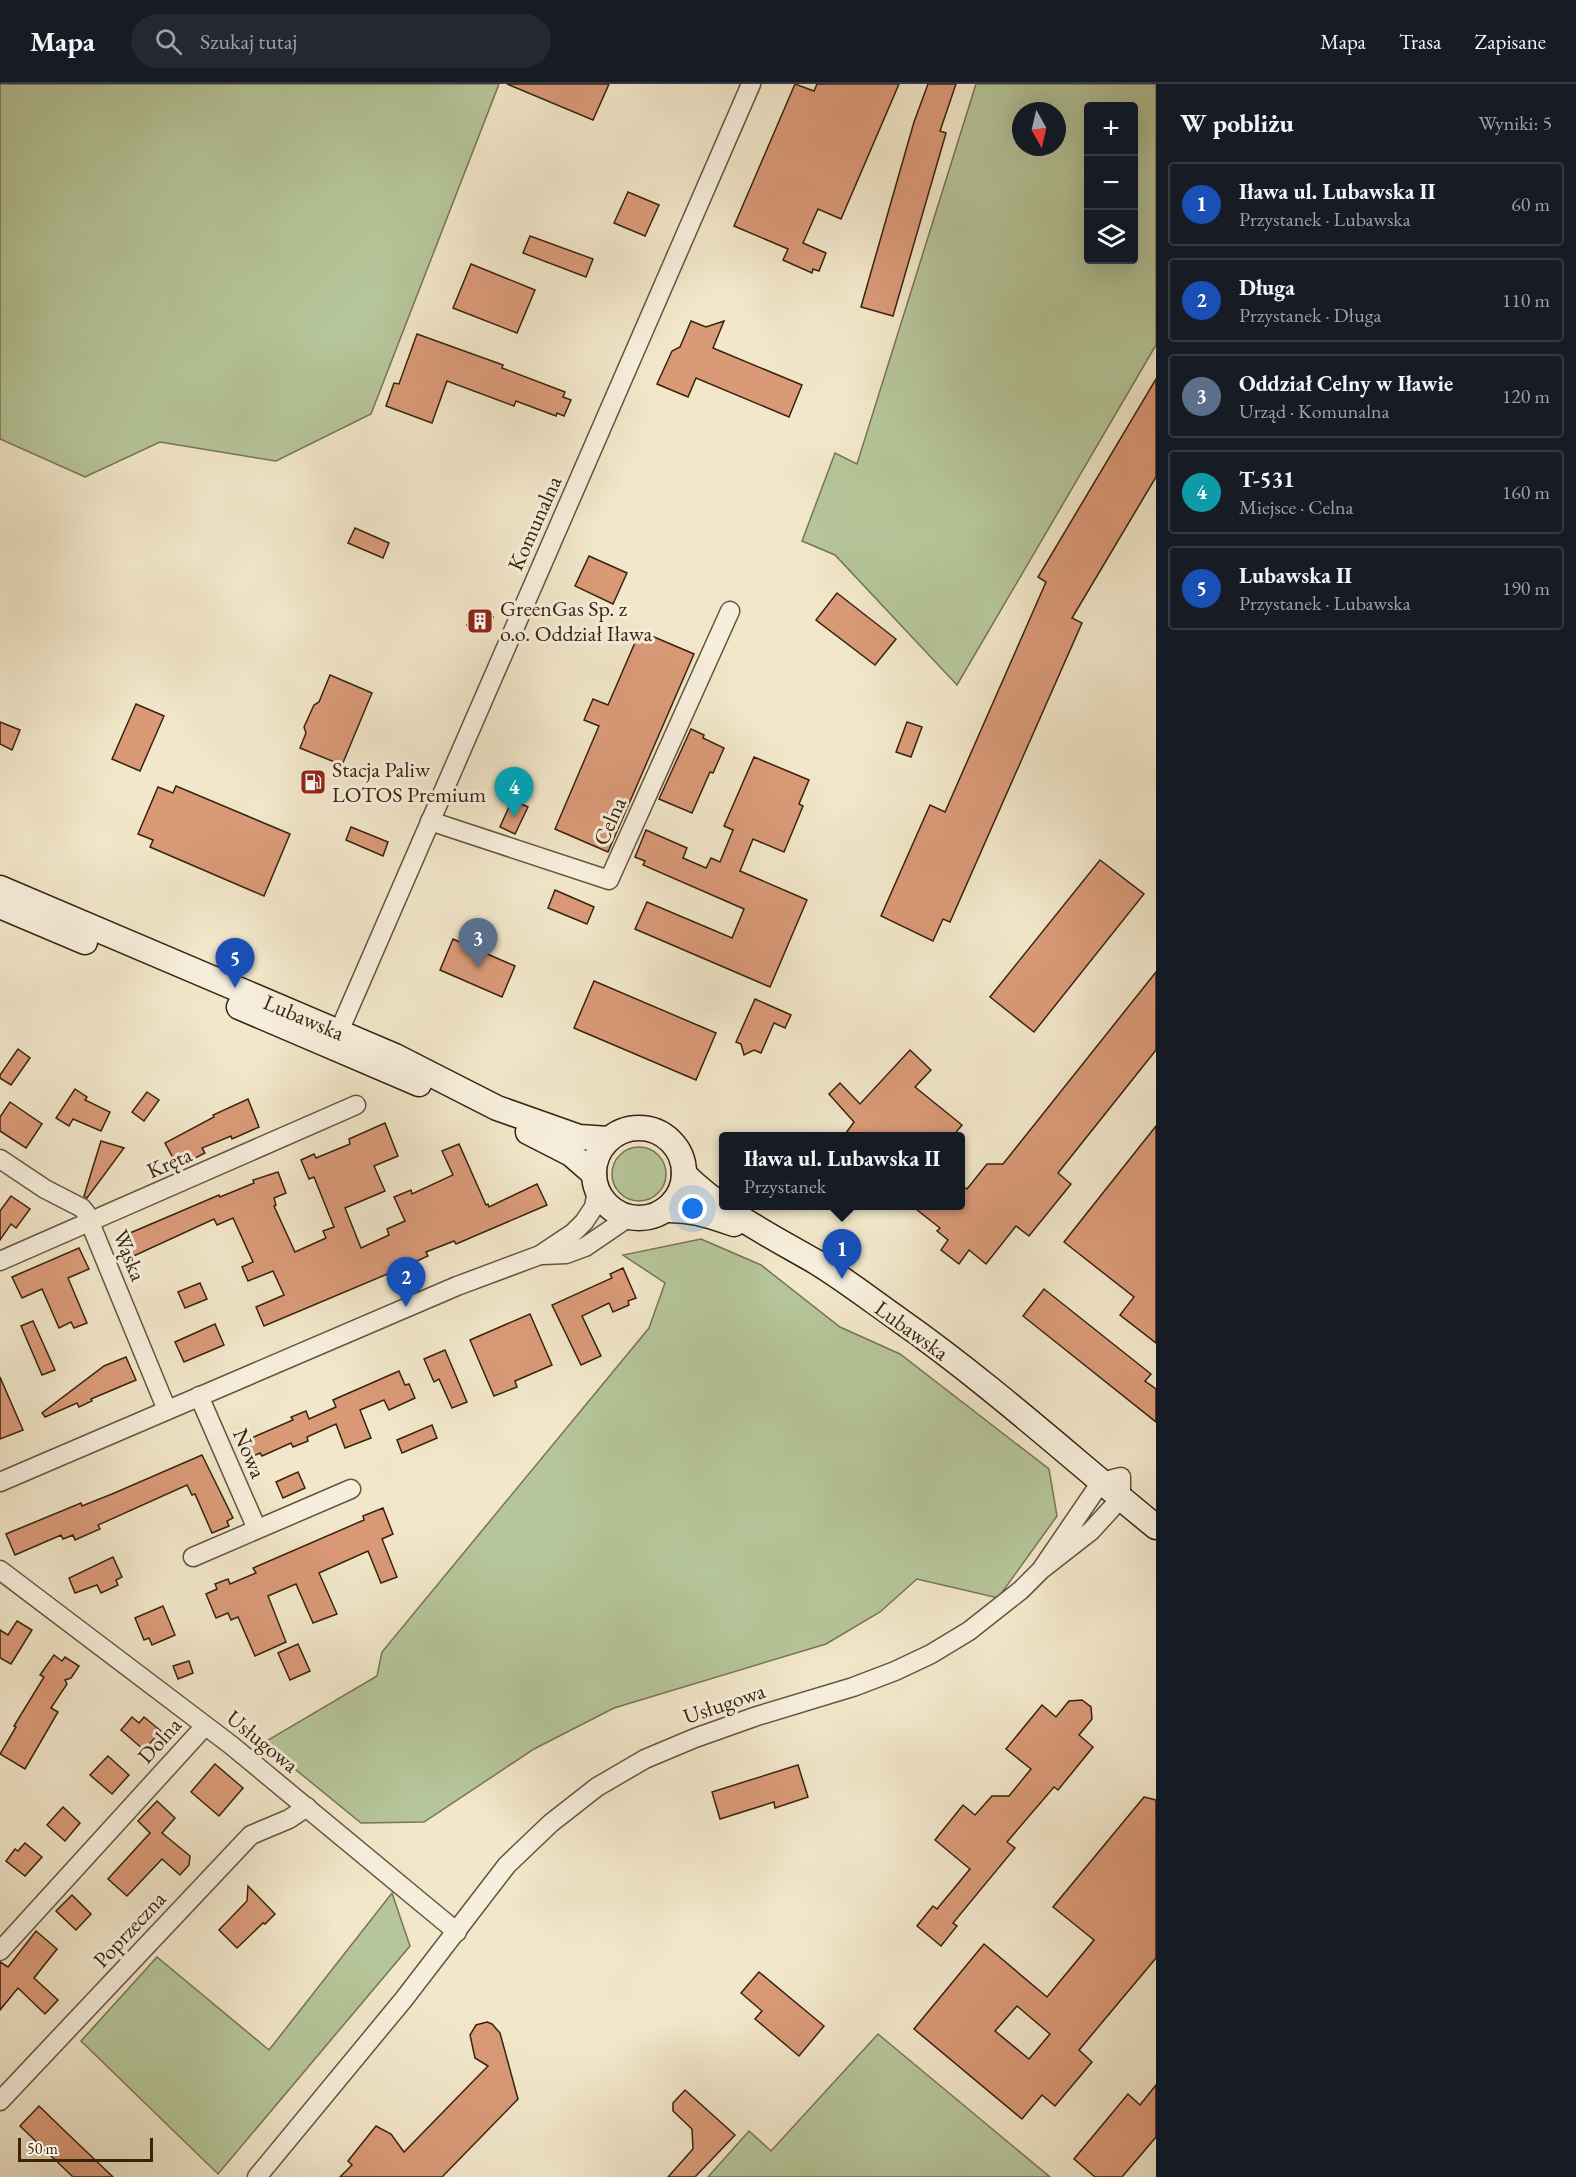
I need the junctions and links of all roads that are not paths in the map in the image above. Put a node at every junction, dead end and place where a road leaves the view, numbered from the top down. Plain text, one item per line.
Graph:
1 (751, 84) edge
2 (730, 611) dead end
3 (430, 821) junction
4 (0, 888) edge
5 (0, 906) edge
6 (335, 1039) junction
7 (356, 1105) dead end
8 (609, 1139) junction
9 (0, 1159) edge
10 (684, 1174) junction
11 (595, 1182) junction
12 (719, 1203) edge
13 (665, 1210) junction
14 (730, 1210) edge
15 (629, 1218) junction
16 (91, 1222) junction
17 (776, 1239) junction
18 (540, 1255) junction
19 (0, 1261) edge
20 (199, 1396) junction
21 (167, 1410) junction
22 (0, 1482) edge
23 (1114, 1486) junction
24 (351, 1489) dead end
25 (1156, 1506) edge
26 (1156, 1527) edge
27 (257, 1529) junction
28 (194, 1557) dead end
29 (0, 1570) edge
30 (1041, 1570) junction
31 (205, 1726) junction
32 (307, 1808) junction
33 (457, 1932) junction
34 (0, 1951) edge
35 (0, 2101) edge
36 (257, 2177) edge

1 - 3 street, Komunalna
2 - 3 street, Celna
3 - 6 street, Komunalna
4 - 6 main road, Lubawska
5 - 6 main road, Lubawska
6 - 8 main road, Lubawska
6 - 11 main road, Lubawska
7 - 16 street, Kręta
8 - 10 main road
8 - 11 main road
9 - 16 street, Wąska
10 - 12 main road, Lubawska
10 - 13 main road
11 - 15 main road
11 - 18 street
13 - 15 main road
13 - 17 main road, Lubawska
14 - 17 main road, Lubawska
15 - 18 street
16 - 19 street, Kręta
16 - 21 street, Wąska
17 - 23 main road, Lubawska
18 - 20 street
20 - 21 street
20 - 27 street, Nowa
21 - 22 street
23 - 25 main road, Lubawska
23 - 26 main road, Lubawska
23 - 30 street, Usługowa
23 - 30 street, Usługowa
24 - 27 street
27 - 28 street
29 - 31 street, Dolna
30 - 33 street, Usługowa
31 - 32 street, Usługowa
31 - 34 street, Dolna
32 - 33 street, Usługowa
32 - 35 street, Poprzeczna
33 - 36 street, Usługowa

